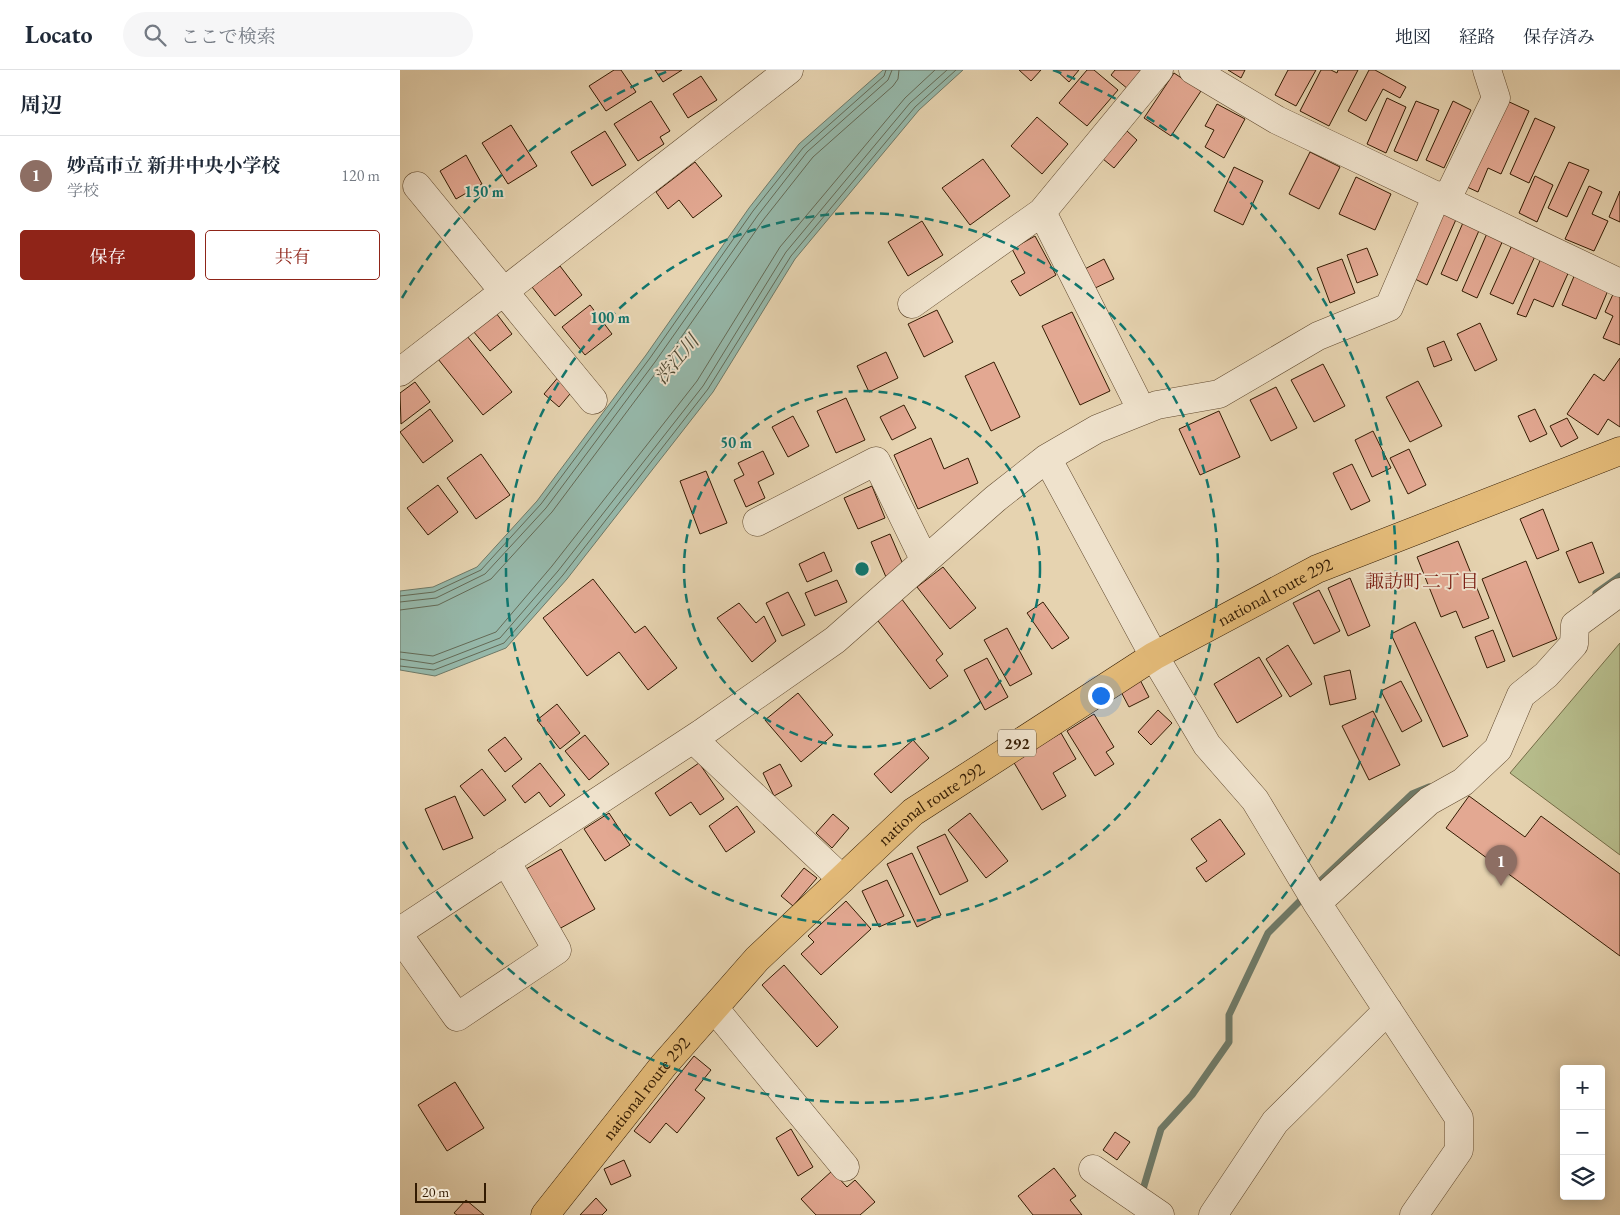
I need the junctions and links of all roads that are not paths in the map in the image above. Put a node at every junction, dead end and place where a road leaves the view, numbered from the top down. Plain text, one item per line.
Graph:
1 (789, 70) edge
2 (1159, 70) edge
3 (1193, 70) edge
4 (1486, 70) edge
5 (417, 186) dead end
6 (1442, 197) junction
7 (1042, 212) junction
8 (1620, 283) edge
9 (505, 291) junction
10 (912, 304) dead end
11 (400, 372) edge
12 (593, 400) dead end
13 (1142, 411) junction
14 (1620, 451) edge
15 (1047, 458) junction
16 (757, 522) dead end
17 (925, 561) junction
18 (1620, 592) edge
19 (1154, 656) junction
20 (693, 739) junction
21 (506, 861) junction
22 (842, 879) junction
23 (1317, 903) junction
24 (400, 931) edge
25 (400, 937) edge
26 (714, 1008) junction
27 (1388, 1010) junction
28 (845, 1167) dead end
29 (1093, 1169) dead end
30 (1423, 1212) edge
31 (1158, 1214) edge
32 (545, 1215) edge
33 (1212, 1215) edge

1 - 9 street
2 - 7 street
3 - 6 street
4 - 6 street
5 - 9 street
6 - 8 street
6 - 13 street
7 - 10 street
7 - 13 street
9 - 11 street
9 - 12 street
13 - 15 street
14 - 19 highway, national route 292 / 292
15 - 17 street
15 - 19 street
16 - 17 street
17 - 20 street
18 - 23 street
19 - 22 highway, national route 292 / 292
19 - 23 street
20 - 21 street
20 - 22 street
21 - 24 street
21 - 25 street
22 - 26 highway, national route 292 / 292
23 - 27 street
26 - 28 street
26 - 32 highway, national route 292 / 292
27 - 30 street
27 - 33 street
29 - 31 street

